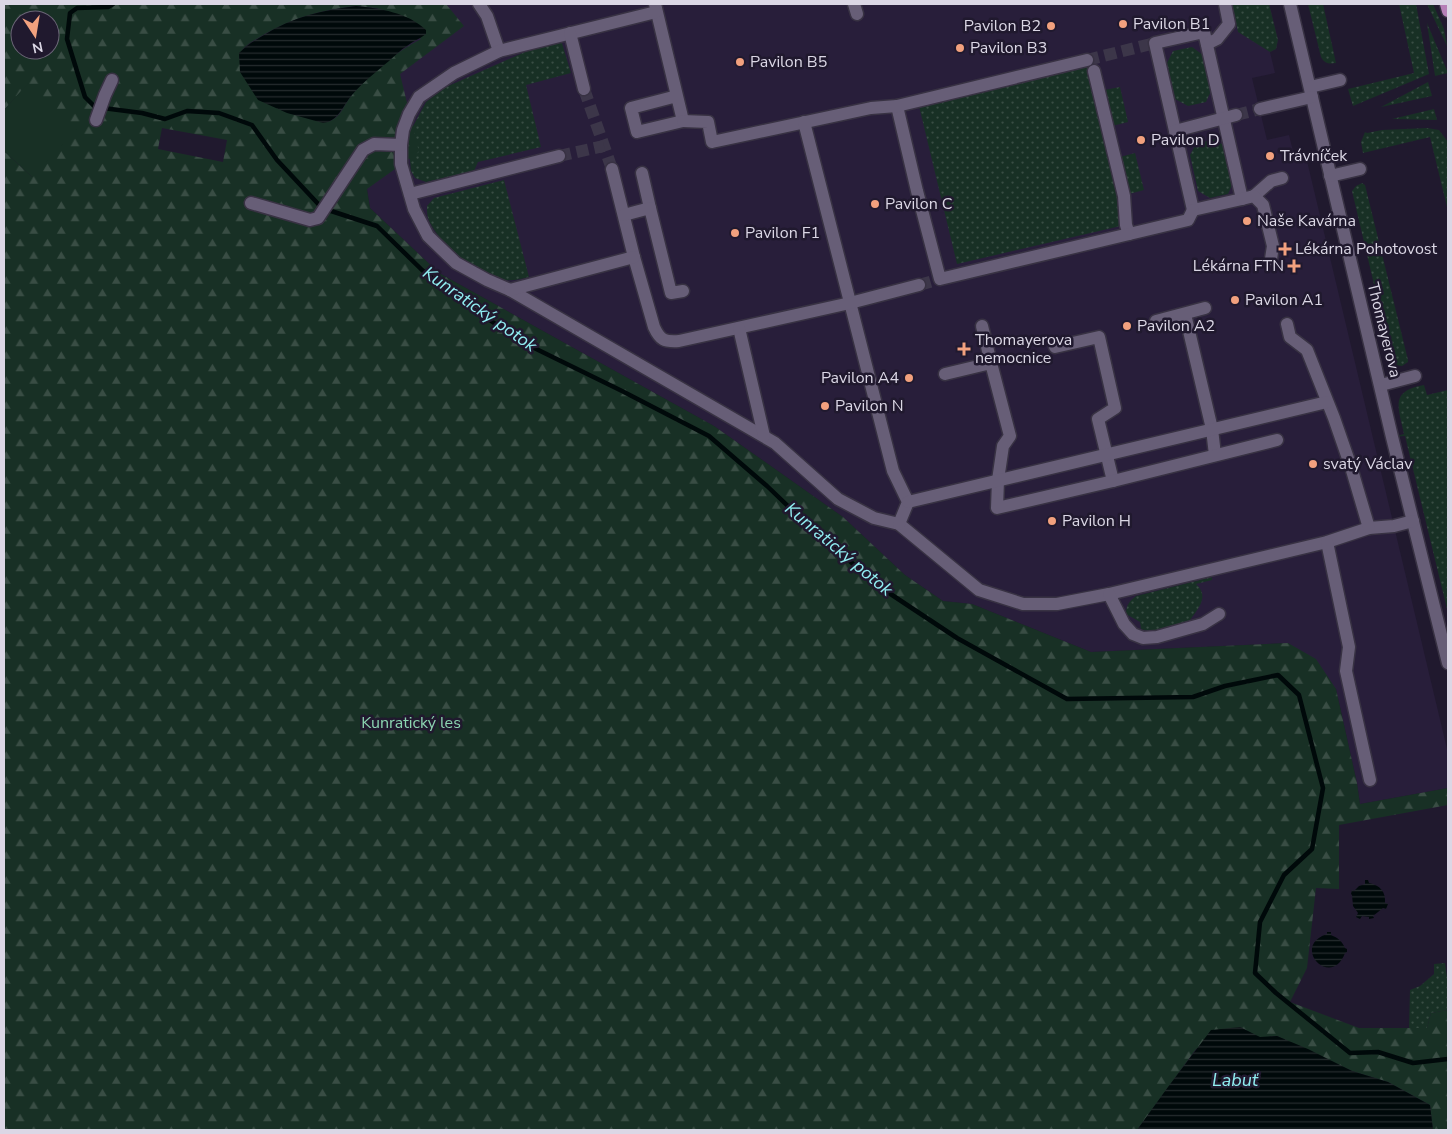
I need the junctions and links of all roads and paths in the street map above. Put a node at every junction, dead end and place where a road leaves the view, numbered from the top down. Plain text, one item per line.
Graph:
1 (480, 4) edge
2 (1224, 4) edge
3 (1290, 4) edge
4 (1446, 4) edge
5 (656, 8) edge
6 (1448, 11) edge
7 (570, 32) junction
8 (1207, 44) junction
9 (499, 51) junction
10 (1087, 60) tunnel mouth
11 (1094, 71) dead end
12 (112, 80) dead end
13 (1340, 80) dead end
14 (584, 89) tunnel mouth
15 (1311, 92) junction
16 (677, 96) junction
17 (897, 106) junction
18 (1260, 109) tunnel mouth
19 (1230, 117) junction
20 (96, 120) dead end
21 (683, 121) junction
22 (804, 122) junction
23 (1175, 131) junction
24 (401, 145) junction
25 (559, 156) tunnel mouth
26 (612, 169) tunnel mouth
27 (1360, 169) dead end
28 (642, 173) dead end
29 (1330, 176) junction
30 (1282, 178) dead end
31 (410, 194) junction
32 (1248, 197) junction
33 (251, 202) dead end
34 (650, 208) junction
35 (1193, 210) junction
36 (624, 215) junction
37 (1128, 234) junction
38 (634, 257) junction
39 (1271, 259) dead end
40 (920, 285) tunnel mouth
41 (510, 290) junction
42 (683, 291) dead end
43 (850, 303) junction
44 (1205, 308) dead end
45 (1185, 314) junction
46 (1156, 321) dead end
47 (1287, 324) dead end
48 (982, 326) dead end
49 (739, 328) junction
50 (1055, 347) dead end
51 (991, 363) junction
52 (944, 374) dead end
53 (1415, 376) dead end
54 (1381, 384) junction
55 (1327, 402) junction
56 (1212, 430) junction
57 (764, 436) junction
58 (1277, 440) dead end
59 (1106, 455) junction
60 (1215, 455) junction
61 (998, 480) junction
62 (1113, 481) junction
63 (908, 502) junction
64 (1413, 521) junction
65 (899, 524) junction
66 (1369, 528) junction
67 (1327, 542) junction
68 (1109, 594) junction
69 (1219, 614) dead end
70 (1448, 663) edge
71 (1370, 780) dead end

1 - 9 street
2 - 8 street
3 - 15 street, Thomayerova
4 - 6 main road
5 - 7 street
5 - 16 street
7 - 9 street
7 - 14 street
8 - 19 street
8 - 23 street
9 - 24 street
10 - 17 street
11 - 37 street
12 - 20 street
13 - 15 street
15 - 18 street
15 - 29 street, Thomayerova
16 - 21 street
16 - 21 street
17 - 22 street
17 - 37 street
19 - 23 street
19 - 32 street
21 - 22 street
22 - 43 street
23 - 35 street
24 - 31 street
24 - 33 street
25 - 31 street
26 - 36 street
27 - 29 street
28 - 34 street
29 - 54 street, Thomayerova
30 - 32 street
31 - 41 street
32 - 35 street
32 - 39 street
34 - 36 street
34 - 42 street
35 - 37 street
36 - 38 street
38 - 41 street
38 - 49 street
40 - 43 street
41 - 57 street
43 - 49 street
43 - 63 street
44 - 45 street
45 - 46 street
45 - 56 street
47 - 55 street
48 - 51 street
49 - 57 street
50 - 59 street
51 - 52 street
51 - 61 street
53 - 54 street
54 - 64 street, Thomayerova
55 - 56 street
55 - 66 street
56 - 59 street
56 - 60 street
57 - 65 street
58 - 60 street
59 - 61 street
59 - 62 street
60 - 62 street
61 - 62 street
61 - 63 street
63 - 65 street
64 - 66 street
64 - 70 street, Thomayerova
65 - 68 street
66 - 67 street
67 - 68 street
67 - 71 street
68 - 69 street

